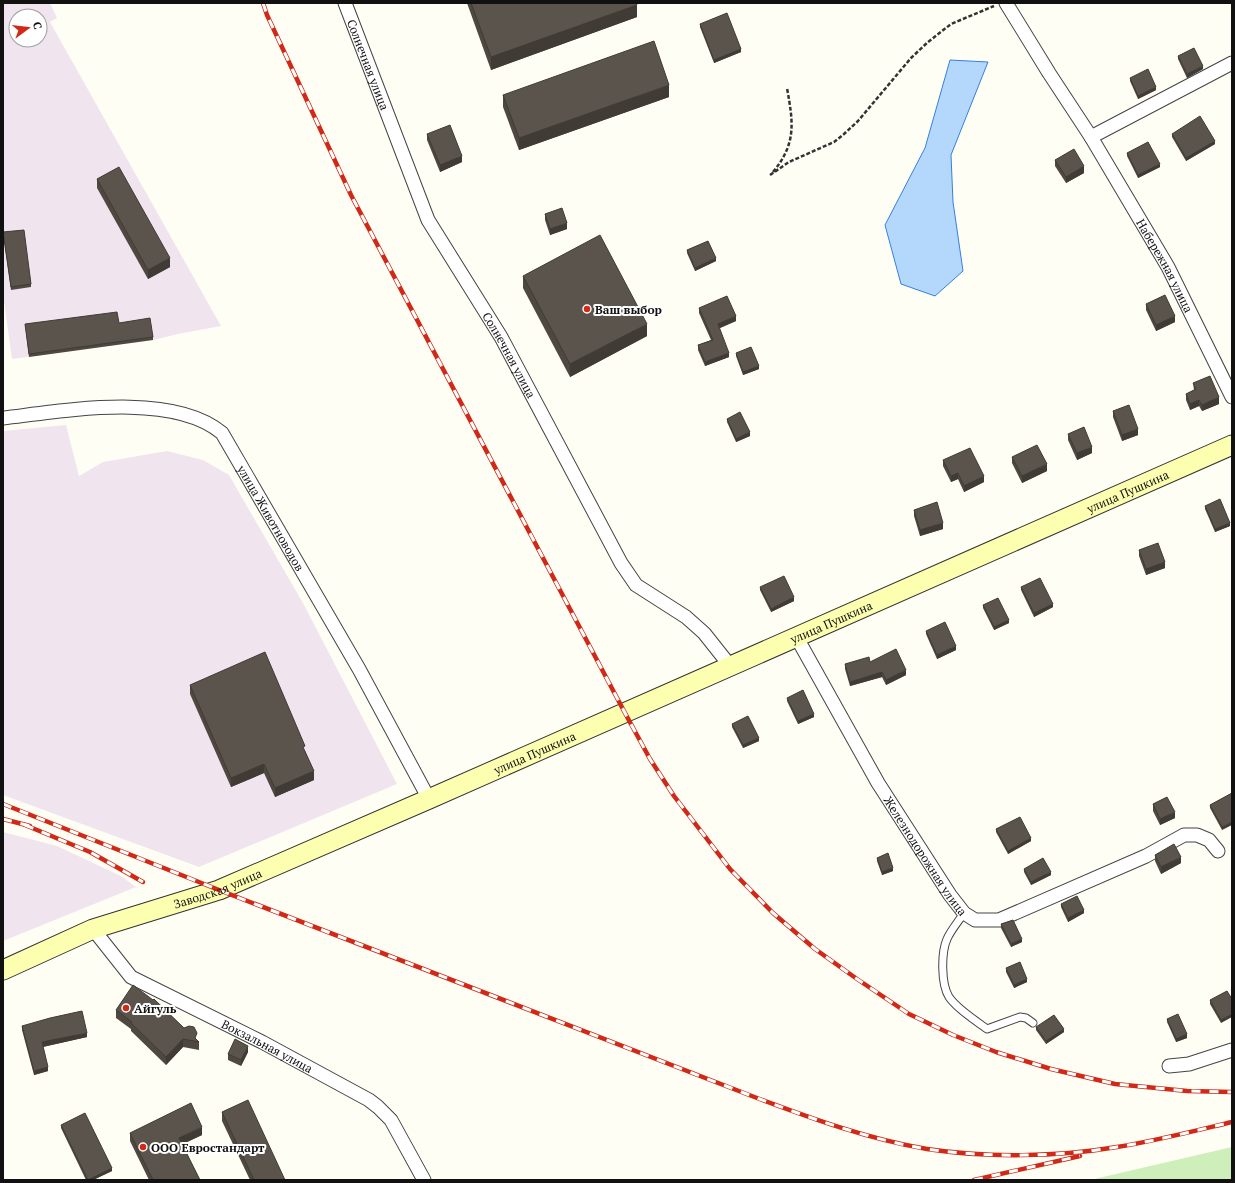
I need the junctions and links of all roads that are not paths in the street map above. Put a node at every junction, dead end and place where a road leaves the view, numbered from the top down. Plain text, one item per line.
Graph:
1 (345, 3) edge
2 (1000, 4) edge
3 (1232, 63) edge
4 (1091, 137) junction
5 (1232, 397) edge
6 (3, 418) edge
7 (1232, 445) edge
8 (797, 638) junction
9 (731, 667) junction
10 (429, 799) junction
11 (1218, 851) dead end
12 (964, 913) junction
13 (93, 929) junction
14 (3, 970) edge
15 (1033, 1023) dead end
16 (1232, 1050) edge
17 (1169, 1066) dead end
18 (424, 1180) edge

1 - 9 street, Солнечная улица
2 - 4 street, Набережная улица
3 - 4 street
4 - 5 street, Набережная улица
6 - 10 street, улица Животноводов
7 - 8 main road, улица Пушкина
8 - 9 main road, улица Пушкина
8 - 12 street, Железнодорожная улица
9 - 10 main road, улица Пушкина
10 - 13 main road, Заводская улица
11 - 12 street, Железнодорожная улица
12 - 15 lane
13 - 14 main road, Заводская улица
13 - 18 street, Вокзальная улица
16 - 17 street

